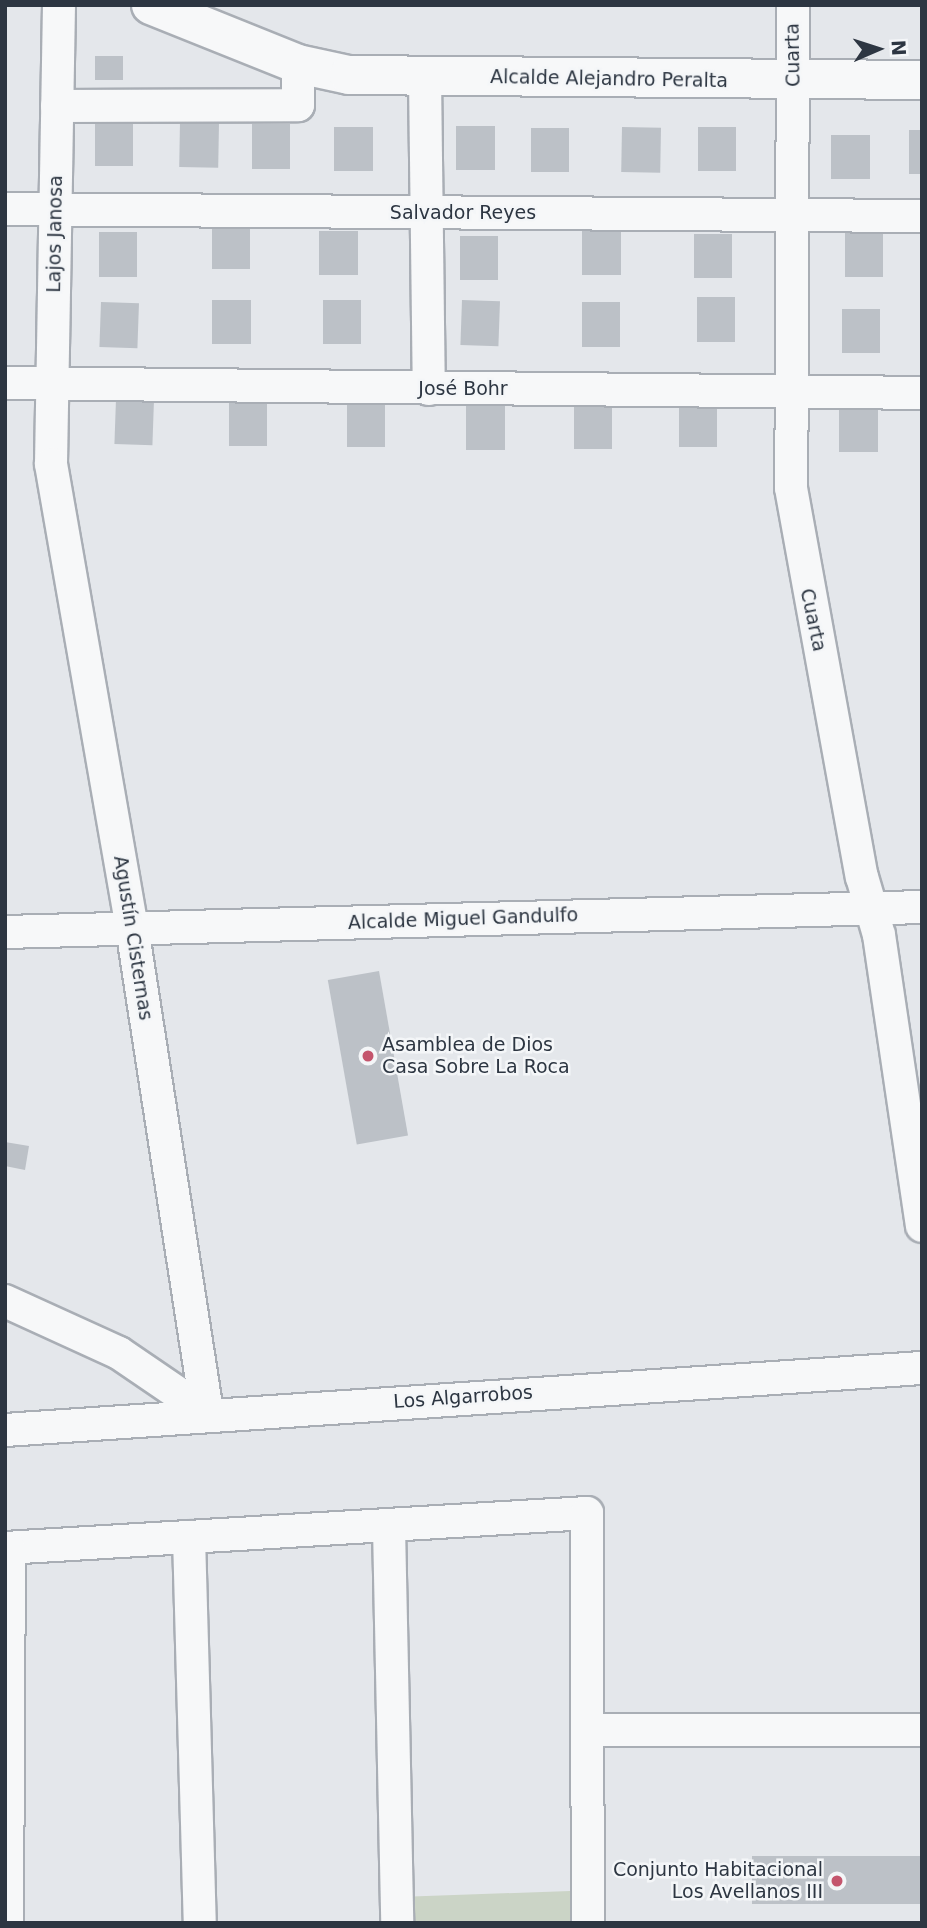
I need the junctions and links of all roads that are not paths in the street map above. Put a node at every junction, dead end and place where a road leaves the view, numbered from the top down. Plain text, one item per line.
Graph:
1 (59, 5) edge
2 (151, 5) edge
3 (793, 5) edge
4 (298, 64) junction
5 (425, 76) junction
6 (922, 80) edge
7 (794, 81) junction
8 (57, 106) junction
9 (5, 209) edge
10 (56, 210) junction
11 (426, 213) junction
12 (795, 215) junction
13 (922, 216) edge
14 (5, 383) edge
15 (54, 384) junction
16 (429, 389) junction
17 (793, 390) junction
18 (922, 393) edge
19 (51, 464) joint
20 (922, 906) edge
21 (871, 908) junction
22 (132, 928) junction
23 (5, 932) edge
24 (922, 1226) edge
25 (5, 1301) edge
26 (922, 1367) edge
27 (207, 1413) junction
28 (5, 1430) edge
29 (389, 1527) junction
30 (189, 1537) junction
31 (7, 1548) edge
32 (590, 1730) junction
33 (922, 1730) edge
34 (7, 1923) edge
35 (200, 1923) edge
36 (397, 1923) edge
37 (588, 1923) edge

1 - 8 street, Lajos Janosa
2 - 4 street, Alcalde Alejandro Peralta
3 - 7 street, Cuarta
4 - 5 street, Alcalde Alejandro Peralta
4 - 8 street
5 - 7 street, Alcalde Alejandro Peralta
5 - 11 street
6 - 7 street, Alcalde Alejandro Peralta
7 - 12 street, Cuarta
8 - 10 street, Lajos Janosa
9 - 10 street, Salvador Reyes
10 - 11 street, Salvador Reyes
10 - 15 street, Lajos Janosa
11 - 12 street, Salvador Reyes
11 - 16 street
12 - 13 street, Salvador Reyes
12 - 17 street, Cuarta
14 - 15 street, José Bohr
15 - 16 street, José Bohr
15 - 19 street, Lajos Janosa
16 - 17 street, José Bohr
17 - 18 street, José Bohr
17 - 21 street, Cuarta
19 - 22 street, Agustín Cisternas
20 - 21 street, Alcalde Miguel Gandulfo
21 - 22 street, Alcalde Miguel Gandulfo
21 - 24 street, Cuarta
22 - 23 street, Alcalde Miguel Gandulfo
22 - 27 street, Agustín Cisternas
25 - 27 street
26 - 27 street, Los Algarrobos
27 - 28 street, Los Algarrobos
29 - 30 street
29 - 32 street
29 - 36 street
30 - 31 street
30 - 35 street
31 - 34 street
32 - 33 street
32 - 37 street

